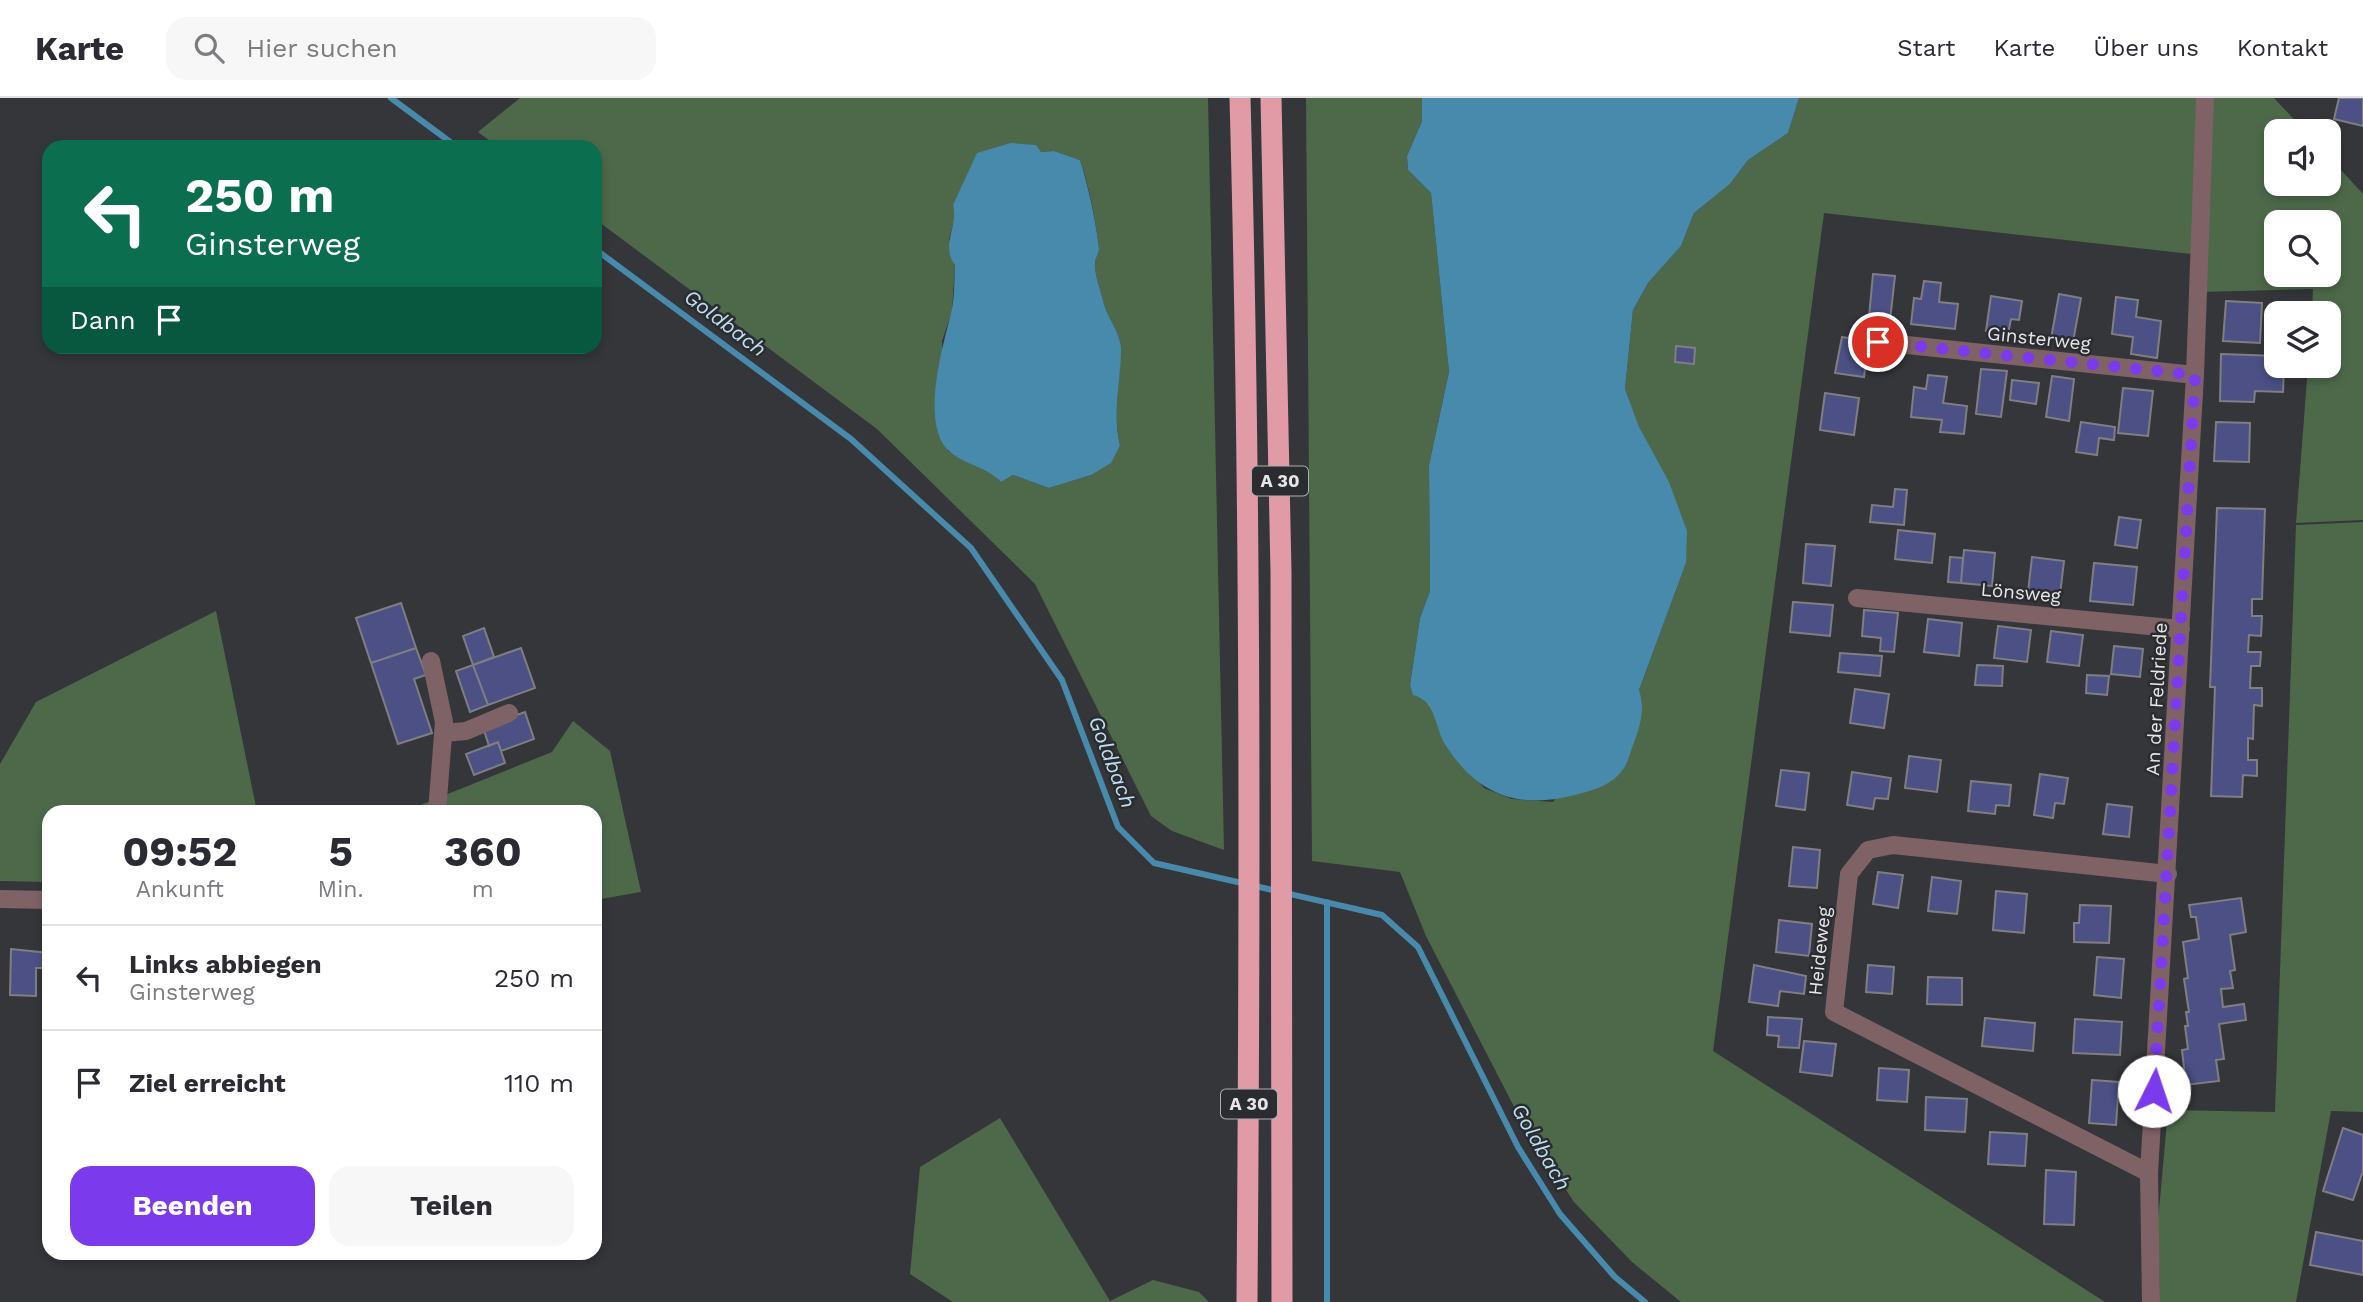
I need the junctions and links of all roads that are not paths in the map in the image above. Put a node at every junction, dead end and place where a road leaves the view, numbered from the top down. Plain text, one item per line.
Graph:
1 (1240, 98) edge
2 (1271, 98) edge
3 (2205, 98) edge
4 (1878, 342) dead end
5 (2195, 375) junction
6 (1857, 598) dead end
7 (2181, 629) junction
8 (431, 661) dead end
9 (509, 713) dead end
10 (444, 733) junction
11 (439, 805) edge
12 (2168, 874) junction
13 (0, 899) edge
14 (42, 900) edge
15 (2149, 1172) junction
16 (1247, 1302) edge
17 (1282, 1302) edge
18 (2151, 1302) edge

1 - 16 highway, A 30
2 - 17 highway, A 30
3 - 5 street, An der Feldriede
4 - 5 street, Ginsterweg
5 - 7 street, An der Feldriede
6 - 7 street, Lönsweg
7 - 12 street, An der Feldriede
8 - 10 street
9 - 10 street
10 - 11 street
12 - 15 street, An der Feldriede
12 - 15 street, Heideweg
13 - 14 street
15 - 18 street, An der Feldriede

